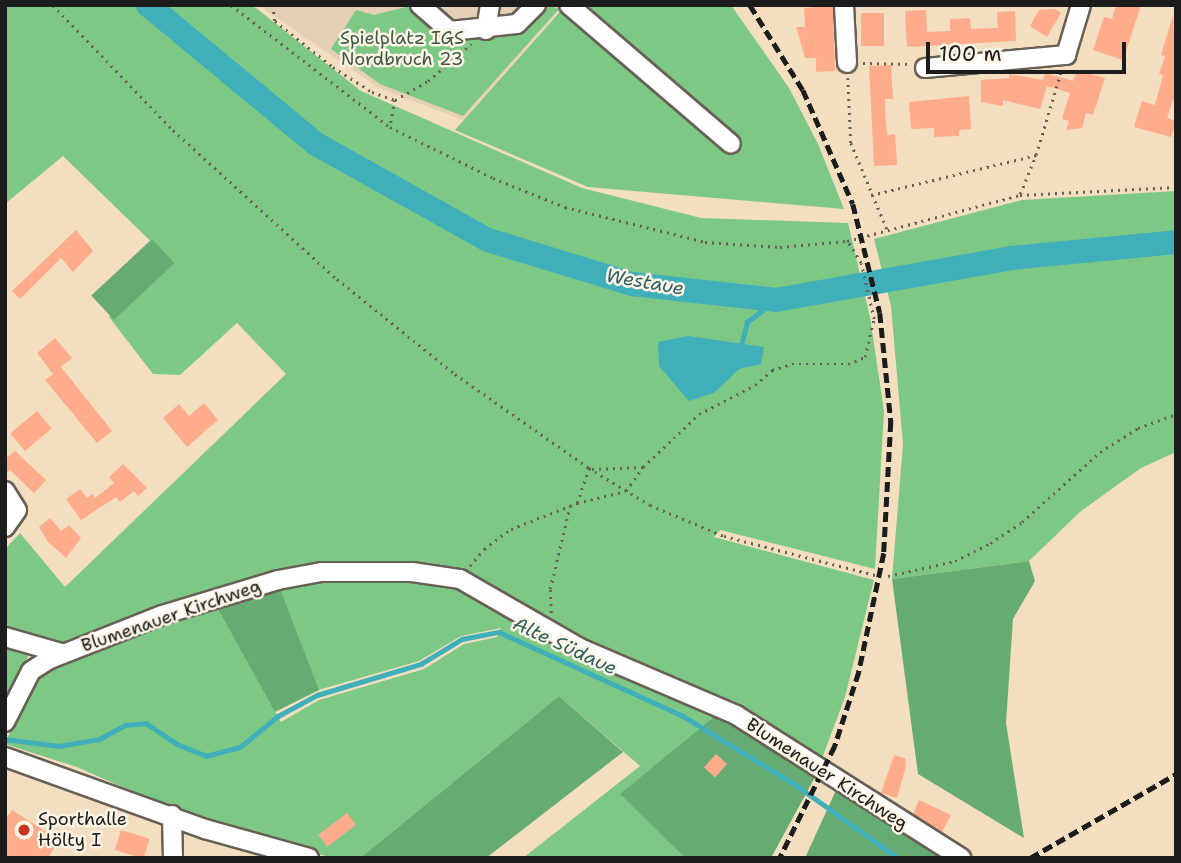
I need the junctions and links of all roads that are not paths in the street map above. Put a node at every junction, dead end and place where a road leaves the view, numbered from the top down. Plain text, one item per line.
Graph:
1 (420, 5) edge
2 (490, 5) edge
3 (536, 5) edge
4 (569, 5) edge
5 (844, 5) edge
6 (1081, 5) edge
7 (486, 30) junction
8 (847, 63) road end
9 (925, 68) road end
10 (731, 144) dead end
11 (5, 491) edge
12 (6, 526) edge
13 (5, 637) edge
14 (31, 645) junction
15 (61, 653) junction
16 (31, 671) junction
17 (5, 722) edge
18 (5, 757) edge
19 (172, 815) junction
20 (173, 858) edge
21 (309, 858) edge
22 (961, 858) edge

1 - 7 street
2 - 7 street
3 - 7 street
4 - 10 street
5 - 8 street
6 - 9 street
11 - 12 street
13 - 14 street
14 - 15 street
14 - 16 street
15 - 16 street, Blumenauer Kirchweg
15 - 22 street, Blumenauer Kirchweg
16 - 17 street
18 - 19 street
19 - 20 street
19 - 21 street

